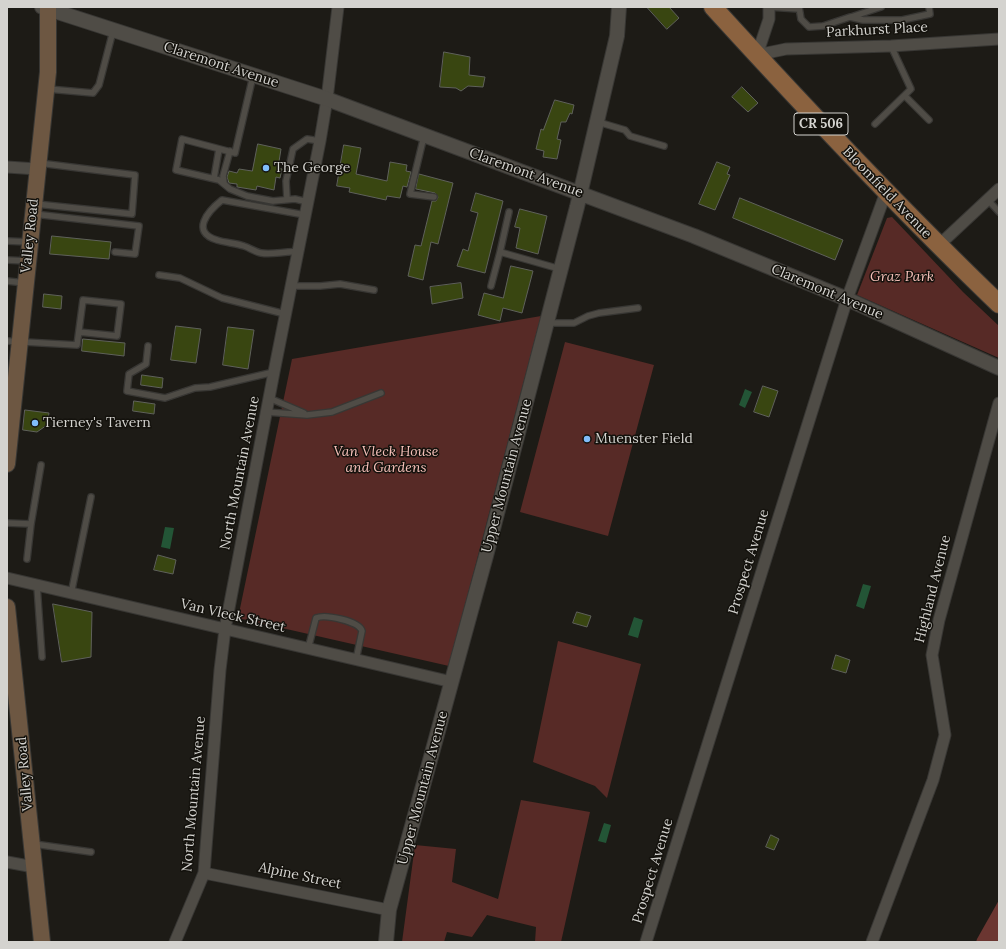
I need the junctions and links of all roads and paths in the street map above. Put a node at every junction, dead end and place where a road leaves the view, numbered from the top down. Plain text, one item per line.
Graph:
1 (338, 7) edge
2 (619, 7) edge
3 (713, 7) edge
4 (769, 7) edge
5 (881, 7) edge
6 (929, 7) edge
7 (46, 8) edge
8 (799, 8) edge
9 (851, 17) junction
10 (113, 30) junction
11 (999, 38) edge
12 (891, 46) junction
13 (757, 55) junction
14 (253, 75) junction
15 (46, 89) junction
16 (905, 96) junction
17 (327, 99) junction
18 (929, 120) dead end
19 (597, 122) junction
20 (876, 124) dead end
21 (424, 136) junction
22 (320, 141) junction
23 (664, 146) dead end
24 (219, 148) junction
25 (230, 151) junction
26 (37, 166) junction
27 (7, 167) edge
28 (214, 178) junction
29 (224, 183) junction
30 (999, 189) edge
31 (886, 192) junction
32 (580, 193) junction
33 (434, 198) dead end
34 (287, 199) junction
35 (988, 200) junction
36 (308, 202) junction
37 (33, 209) junction
38 (509, 212) dead end
39 (999, 212) edge
40 (305, 215) junction
41 (7, 241) edge
42 (29, 242) junction
43 (938, 246) junction
44 (115, 252) dead end
45 (297, 252) junction
46 (500, 252) junction
47 (7, 260) edge
48 (27, 261) junction
49 (560, 269) junction
50 (159, 275) dead end
51 (7, 281) edge
52 (25, 283) junction
53 (291, 286) junction
54 (491, 286) dead end
55 (374, 290) dead end
56 (847, 299) junction
57 (999, 304) edge
58 (638, 308) dead end
59 (285, 314) junction
60 (547, 323) junction
61 (79, 332) junction
62 (13, 342) edge
63 (148, 346) dead end
64 (999, 368) edge
65 (274, 372) junction
66 (381, 393) dead end
67 (269, 398) junction
68 (999, 403) edge
69 (266, 412) junction
70 (307, 415) junction
71 (7, 464) edge
72 (41, 465) dead end
73 (91, 497) dead end
74 (7, 523) edge
75 (31, 524) junction
76 (27, 559) dead end
77 (7, 578) edge
78 (37, 586) junction
79 (71, 594) junction
80 (7, 607) edge
81 (225, 629) junction
82 (308, 649) junction
83 (42, 656) dead end
84 (356, 660) junction
85 (452, 682) junction
86 (12, 694) edge
87 (31, 843) junction
88 (92, 852) dead end
89 (7, 862) edge
90 (34, 867) junction
91 (204, 872) junction
92 (389, 910) junction
93 (42, 942) edge
94 (175, 942) edge
95 (386, 942) edge
96 (646, 942) edge
97 (872, 942) edge

1 - 17 street, North Mountain Avenue
2 - 19 street, Upper Mountain Avenue
3 - 13 main road, Bloomfield Avenue / CR 506
4 - 8 lane
4 - 13 street
5 - 9 lane
6 - 9 lane
7 - 10 street, Claremont Avenue
7 - 15 main road, Valley Road
8 - 9 lane
10 - 14 street, Claremont Avenue
10 - 15 lane
11 - 12 street, Parkhurst Place
12 - 13 street, Parkhurst Place
12 - 16 lane
13 - 31 main road, Bloomfield Avenue / CR 506
14 - 17 street, Claremont Avenue
14 - 25 lane
15 - 26 main road, Valley Road
16 - 18 lane
16 - 20 lane
17 - 21 street, Claremont Avenue
17 - 22 street, North Mountain Avenue
19 - 23 lane
19 - 32 street, Upper Mountain Avenue
21 - 32 street, Claremont Avenue
21 - 33 lane
22 - 34 lane
22 - 36 street, North Mountain Avenue
24 - 25 lane
24 - 28 lane
24 - 28 lane
25 - 29 lane
26 - 27 street
26 - 37 main road, Valley Road
26 - 37 lane
28 - 29 lane
29 - 34 lane
30 - 35 street
31 - 43 main road, Bloomfield Avenue / CR 506
31 - 56 street, Prospect Avenue
32 - 49 street, Upper Mountain Avenue
32 - 56 street, Claremont Avenue
34 - 36 lane
35 - 39 lane
35 - 43 street
36 - 40 street, North Mountain Avenue
37 - 42 main road, Valley Road
37 - 44 lane
38 - 46 lane
40 - 45 street, North Mountain Avenue
40 - 45 lane
41 - 42 lane
42 - 48 main road, Valley Road
43 - 57 main road, Bloomfield Avenue / CR 506
45 - 53 street, North Mountain Avenue
46 - 49 lane
46 - 54 lane
47 - 48 lane
48 - 52 main road, Valley Road
49 - 60 street, Upper Mountain Avenue
50 - 59 lane
51 - 52 lane
52 - 62 main road, Valley Road
53 - 55 lane
53 - 59 street, North Mountain Avenue
56 - 64 street, Claremont Avenue
56 - 96 street, Prospect Avenue
58 - 60 lane
59 - 65 street, North Mountain Avenue
60 - 85 street, Upper Mountain Avenue
61 - 61 lane
61 - 62 lane
62 - 71 main road, Valley Road
63 - 65 lane
65 - 67 street, North Mountain Avenue
66 - 70 lane
67 - 69 street, North Mountain Avenue
67 - 70 lane
68 - 97 street, Highland Avenue
69 - 70 lane
69 - 81 street, North Mountain Avenue
72 - 75 lane
73 - 79 lane
74 - 75 lane
75 - 76 lane
77 - 78 street, Van Vleck Street
78 - 79 street, Van Vleck Street
78 - 83 lane
79 - 81 street, Van Vleck Street
80 - 86 main road, Valley Road
81 - 82 street, Van Vleck Street
81 - 91 street, North Mountain Avenue
82 - 84 street, Van Vleck Street
82 - 84 lane
84 - 85 street, Van Vleck Street
85 - 92 street, Upper Mountain Avenue
86 - 87 main road, Valley Road
87 - 88 lane
87 - 90 main road, Valley Road
89 - 90 street
90 - 93 main road, Valley Road
91 - 92 street, Alpine Street
91 - 94 street, North Mountain Avenue
92 - 95 street, Upper Mountain Avenue

